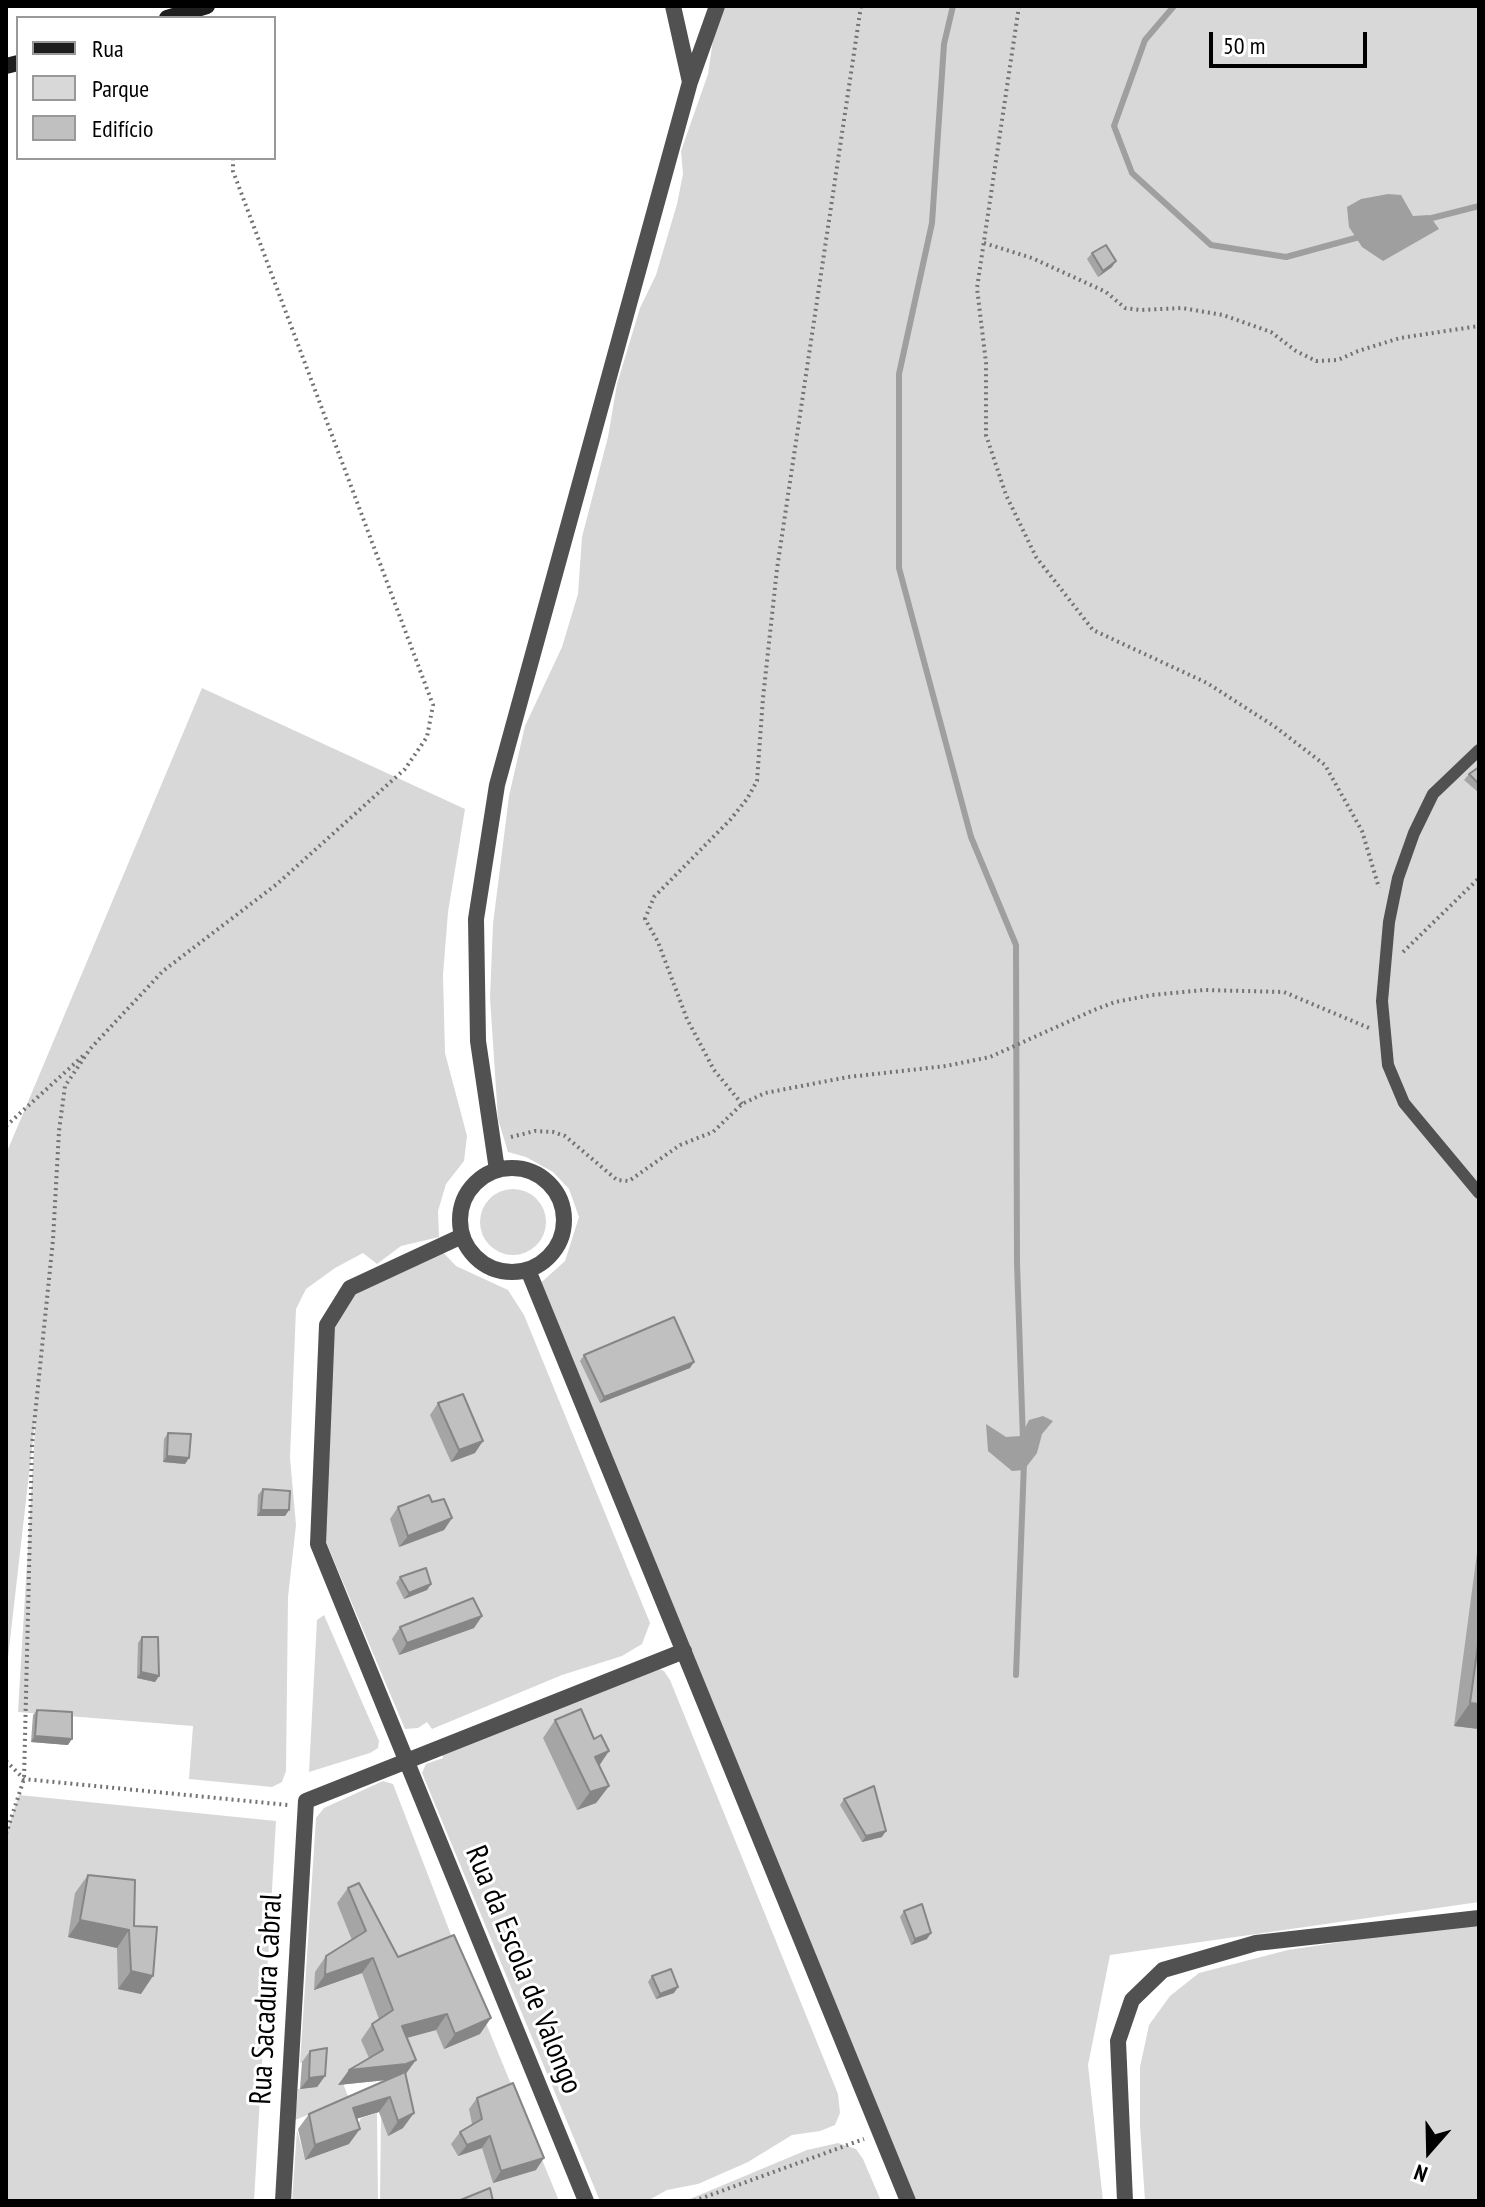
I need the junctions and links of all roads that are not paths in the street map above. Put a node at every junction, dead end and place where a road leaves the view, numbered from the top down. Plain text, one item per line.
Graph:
1 (207, 6) edge
2 (673, 6) edge
3 (717, 6) edge
4 (174, 16) edge
5 (690, 82) junction
6 (1479, 750) edge
7 (497, 1170) junction
8 (1479, 1193) edge
9 (462, 1236) junction
10 (528, 1270) junction
11 (684, 1651) junction
12 (407, 1760) junction
13 (1479, 1918) edge
14 (283, 2201) edge
15 (586, 2201) edge
16 (908, 2201) edge
17 (1125, 2201) edge

1 - 4 main road
2 - 5 street
3 - 5 street
5 - 7 street
6 - 8 lane
7 - 9 street
7 - 10 street
9 - 10 street
9 - 12 street, Rua da Escola de Valongo
10 - 11 street
11 - 12 street
11 - 16 street
12 - 14 street, Rua Sacadura Cabral
12 - 15 street, Rua da Escola de Valongo
13 - 17 street

